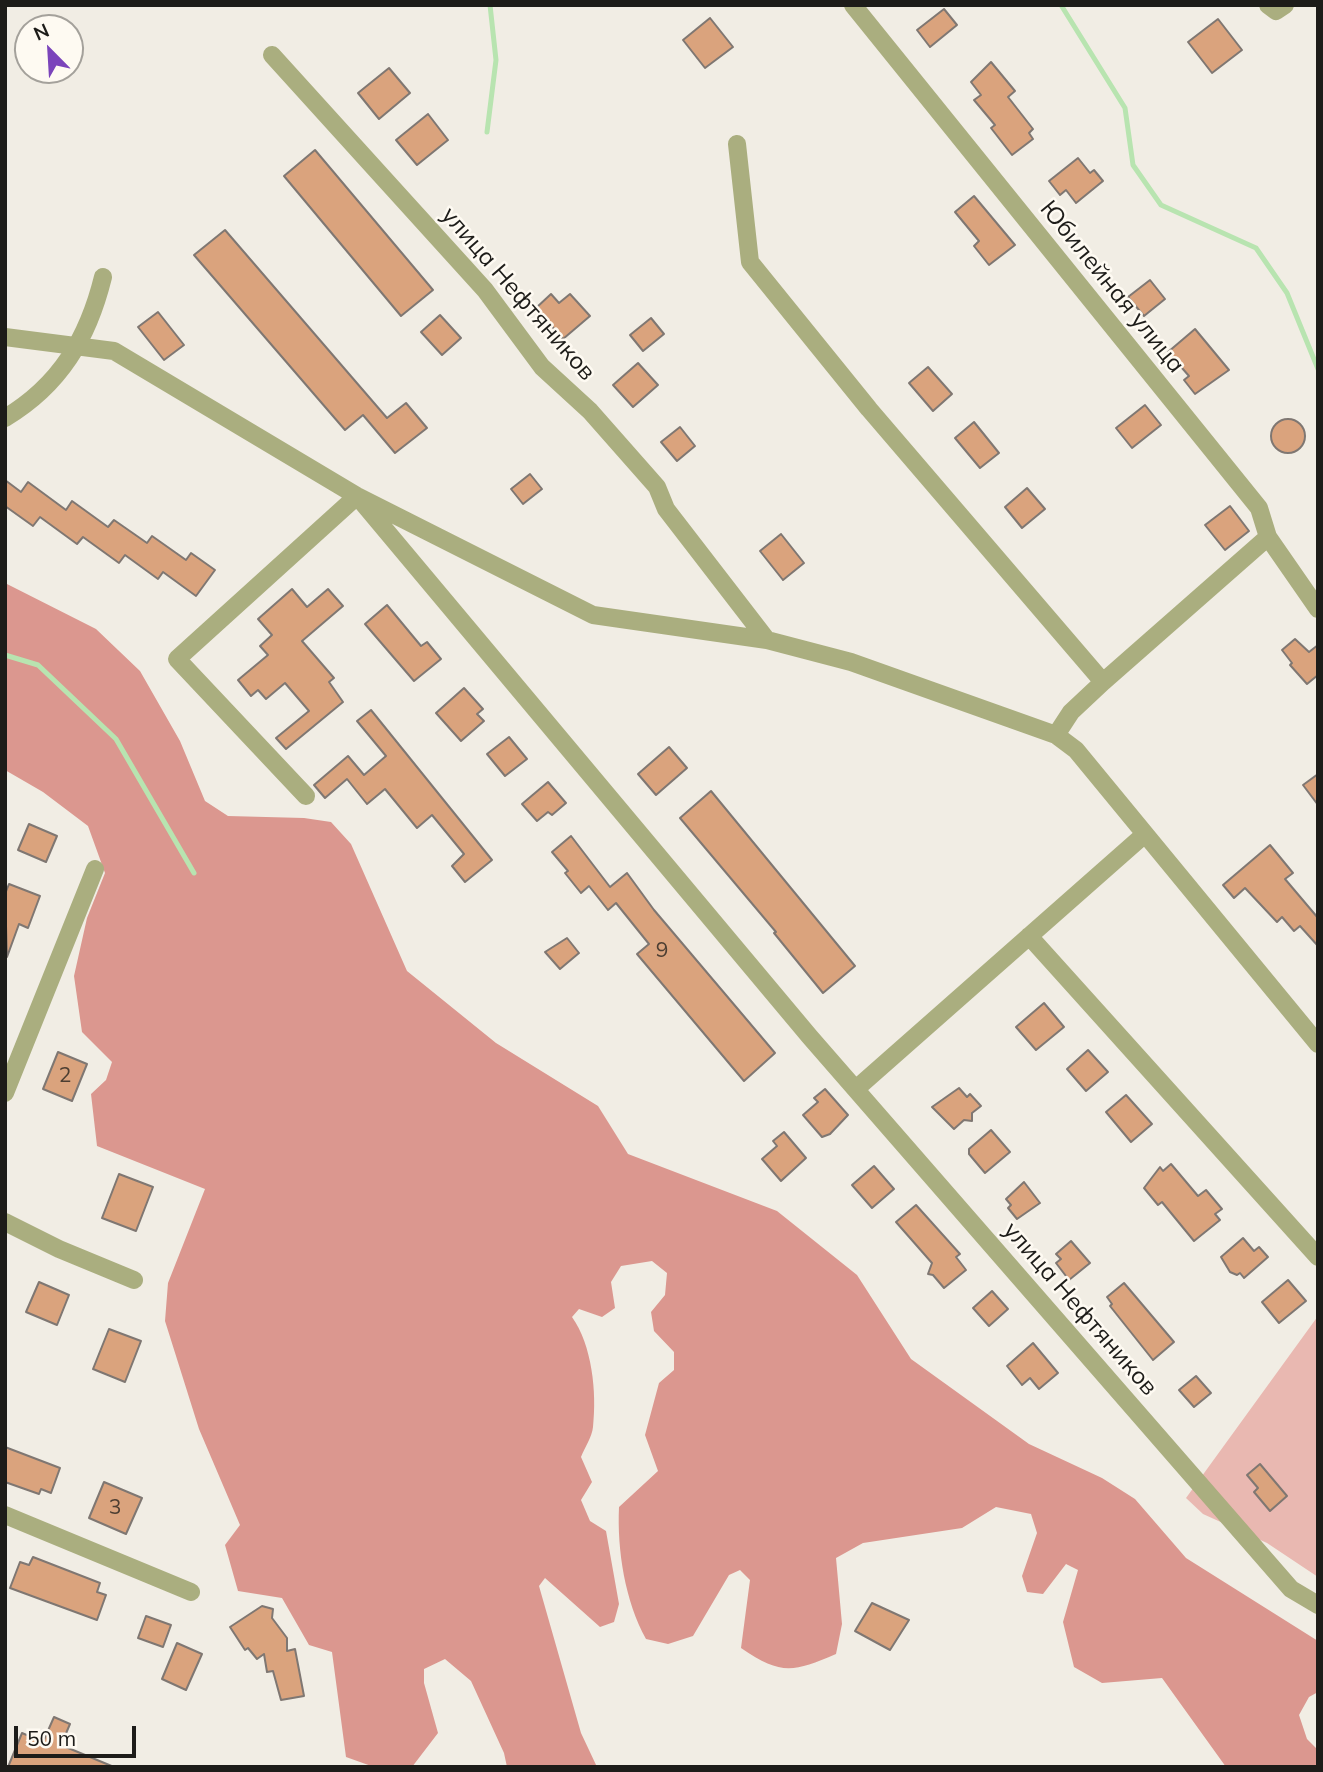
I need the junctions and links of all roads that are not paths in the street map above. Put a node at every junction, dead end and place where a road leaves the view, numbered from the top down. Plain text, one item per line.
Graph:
1 (853, 5) edge
2 (1268, 5) edge
3 (1285, 5) edge
4 (272, 55) dead end
5 (737, 144) dead end
6 (103, 277) dead end
7 (5, 337) edge
8 (79, 346) junction
9 (5, 418) edge
10 (357, 496) junction
11 (1268, 537) junction
12 (1318, 609) edge
13 (767, 640) junction
14 (1103, 682) junction
15 (1056, 735) junction
16 (306, 796) dead end
17 (1145, 834) junction
18 (95, 869) dead end
19 (1029, 936) junction
20 (1318, 1044) edge
21 (857, 1088) junction
22 (5, 1093) edge
23 (5, 1222) edge
24 (1318, 1257) edge
25 (134, 1280) dead end
26 (5, 1515) edge
27 (191, 1592) dead end
28 (1318, 1605) edge

1 - 11 street, Юбилейная улица
2 - 3 street
4 - 13 street, улица Нефтяников
5 - 14 street
6 - 8 street
7 - 8 street
8 - 9 street
8 - 10 street
10 - 13 street
10 - 16 street
10 - 21 street, улица Нефтяников
11 - 12 street, Юбилейная улица
11 - 14 street
13 - 15 street
14 - 15 street
15 - 17 street
17 - 19 street
17 - 20 street
18 - 22 street
19 - 21 street
19 - 24 street
21 - 28 street, улица Нефтяников
23 - 25 street
26 - 27 street

